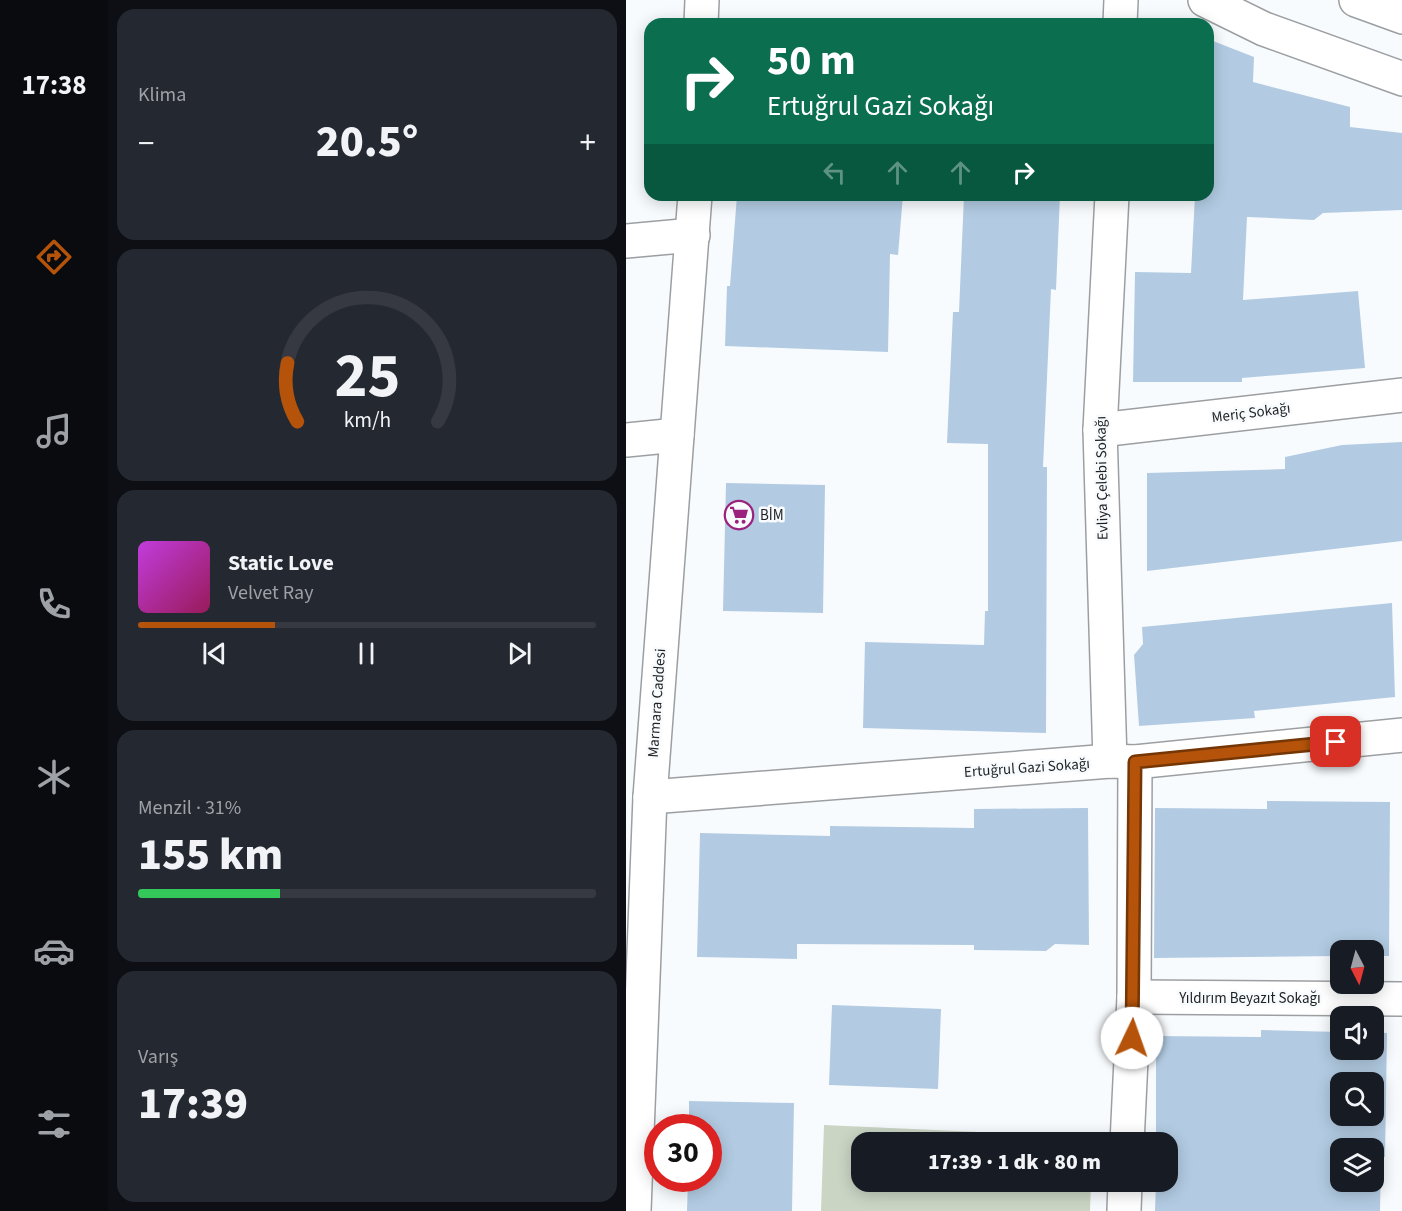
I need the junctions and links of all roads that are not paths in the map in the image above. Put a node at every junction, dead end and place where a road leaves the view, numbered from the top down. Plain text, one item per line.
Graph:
1 (702, 0) edge
2 (1121, 0) edge
3 (1205, 0) edge
4 (1356, 0) edge
5 (1403, 17) edge
6 (701, 18) edge
7 (1120, 18) edge
8 (1403, 79) edge
9 (695, 201) edge
10 (1112, 201) edge
11 (693, 235) junction
12 (626, 241) edge
13 (1403, 395) edge
14 (1100, 430) junction
15 (677, 435) junction
16 (626, 440) edge
17 (1403, 735) edge
18 (1123, 762) junction
19 (650, 797) junction
20 (635, 975) edge
21 (1134, 997) junction
22 (1403, 999) edge
23 (1128, 1132) edge
24 (1125, 1192) edge
25 (634, 1211) edge
26 (1124, 1211) edge

1 - 6 street
2 - 7 street
3 - 8 street
4 - 5 street
9 - 11 street, Marmara Caddesi
10 - 14 street, Evliya Çelebi Sokağı
11 - 12 street
11 - 15 street, Marmara Caddesi
13 - 14 street, Meriç Sokağı
14 - 18 street, Evliya Çelebi Sokağı
15 - 16 street
15 - 19 street, Marmara Caddesi
17 - 18 street, Ertuğrul Gazi Sokağı
18 - 19 street, Ertuğrul Gazi Sokağı
18 - 21 street, Evliya Çelebi Sokağı
19 - 20 street, Marmara Caddesi
20 - 25 street, Marmara Caddesi
21 - 22 street, Yıldırım Beyazıt Sokağı
21 - 23 street, Evliya Çelebi Sokağı
24 - 26 street

